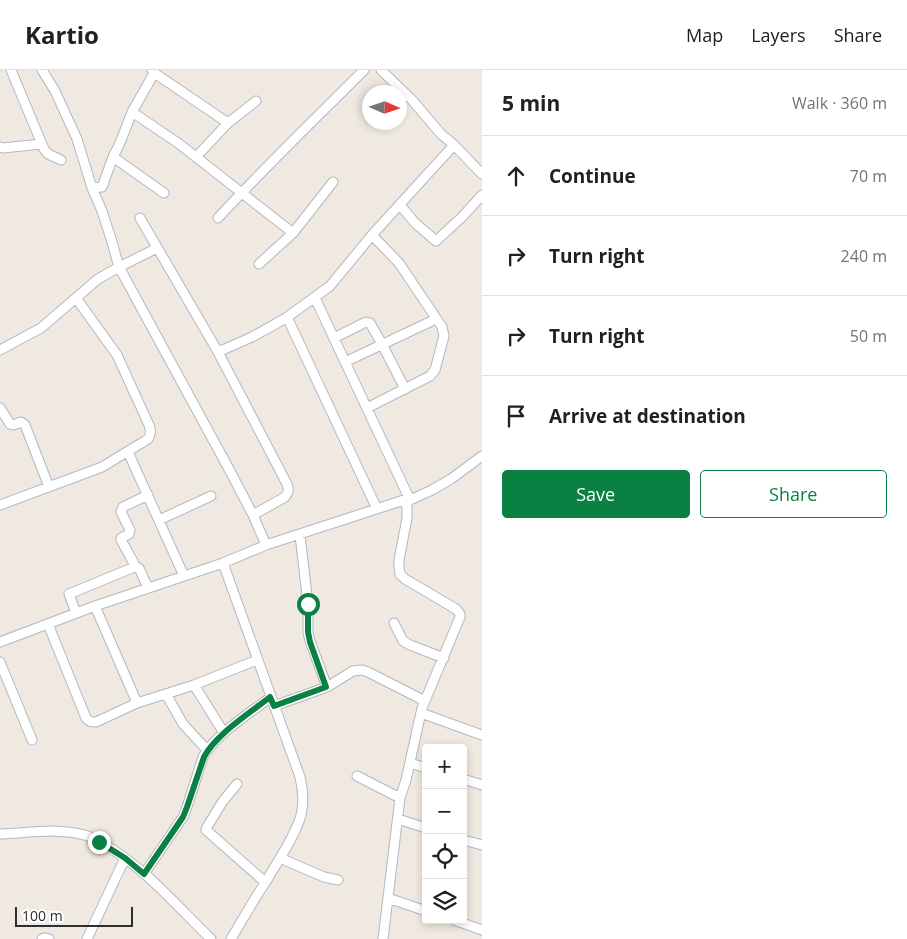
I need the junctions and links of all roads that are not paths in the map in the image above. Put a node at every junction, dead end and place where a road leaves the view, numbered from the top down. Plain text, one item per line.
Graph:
1 (11, 70) edge
2 (42, 70) edge
3 (364, 70) edge
4 (381, 70) edge
5 (153, 71) edge
6 (256, 101) dead end
7 (132, 112) junction
8 (228, 123) junction
9 (42, 144) junction
10 (454, 145) junction
11 (0, 147) edge
12 (113, 156) junction
13 (196, 157) junction
14 (61, 160) dead end
15 (482, 174) edge
16 (332, 182) dead end
17 (92, 188) junction
18 (241, 193) junction
19 (164, 194) dead end
20 (482, 195) edge
21 (400, 205) junction
22 (140, 218) dead end
23 (218, 218) dead end
24 (293, 233) junction
25 (372, 235) junction
26 (157, 248) junction
27 (259, 264) dead end
28 (119, 267) junction
29 (76, 298) junction
30 (315, 298) junction
31 (287, 317) junction
32 (436, 319) junction
33 (334, 338) junction
34 (382, 344) junction
35 (0, 350) edge
36 (218, 352) junction
37 (345, 362) junction
38 (405, 388) junction
39 (0, 408) edge
40 (367, 408) junction
41 (128, 452) junction
42 (482, 456) edge
43 (49, 487) junction
44 (148, 495) junction
45 (211, 496) dead end
46 (409, 500) junction
47 (0, 505) edge
48 (377, 509) junction
49 (253, 515) junction
50 (159, 520) junction
51 (300, 535) junction
52 (266, 545) junction
53 (223, 563) junction
54 (136, 567) junction
55 (184, 576) junction
56 (148, 588) junction
57 (95, 606) junction
58 (76, 613) junction
59 (394, 623) dead end
60 (48, 624) junction
61 (0, 642) edge
62 (444, 658) junction
63 (257, 660) junction
64 (0, 662) edge
65 (194, 685) junction
66 (326, 687) junction
67 (166, 694) junction
68 (272, 701) junction
69 (426, 701) junction
70 (137, 703) junction
71 (422, 713) junction
72 (224, 733) junction
73 (482, 735) edge
74 (32, 740) dead end
75 (207, 750) junction
76 (410, 763) junction
77 (422, 767) edge
78 (357, 776) dead end
79 (467, 780) edge
80 (237, 784) dead end
81 (482, 785) edge
82 (400, 798) junction
83 (398, 819) junction
84 (422, 827) edge
85 (0, 834) edge
86 (467, 841) edge
87 (482, 845) edge
88 (125, 858) junction
89 (280, 858) junction
90 (144, 874) junction
91 (338, 880) dead end
92 (265, 882) junction
93 (388, 898) junction
94 (422, 909) edge
95 (465, 924) edge
96 (482, 930) edge
97 (42, 939) edge
98 (49, 939) edge
99 (88, 939) edge
100 (211, 939) edge
101 (231, 939) edge
102 (383, 939) edge

1 - 9 street
2 - 17 street
3 - 18 street
4 - 10 street
5 - 7 street
5 - 8 street
6 - 8 street
7 - 12 street
7 - 13 street
8 - 13 street
9 - 11 street
9 - 14 street
10 - 15 street
10 - 21 street
12 - 17 street
12 - 19 street
13 - 18 street
16 - 24 street
17 - 28 street
18 - 23 street
18 - 24 street
20 - 21 street
21 - 25 street
22 - 26 street
24 - 27 street
25 - 30 street
25 - 32 street
26 - 28 street
26 - 36 street
28 - 29 street
28 - 49 street
29 - 35 street
29 - 41 street
30 - 31 street
30 - 33 street
31 - 36 street
31 - 48 street
32 - 34 street
32 - 38 street
33 - 34 street
33 - 37 street
34 - 37 street
34 - 38 street
36 - 49 street
37 - 40 street
38 - 40 street
39 - 43 street
40 - 46 street
41 - 43 street
41 - 44 street
42 - 46 street
43 - 47 street
44 - 50 street
44 - 54 street
45 - 50 street
46 - 48 street
46 - 62 street
48 - 51 street
49 - 52 street
50 - 55 street
51 - 52 street
51 - 66 street
52 - 53 street
53 - 55 street
53 - 63 street
54 - 56 street
54 - 58 street
55 - 56 street
56 - 57 street
57 - 58 street
57 - 70 street
58 - 60 street
59 - 62 street
60 - 61 street
60 - 70 street
62 - 69 street
63 - 65 street
63 - 68 street
64 - 74 street
65 - 67 street
65 - 72 street
66 - 68 street
66 - 69 street
67 - 70 street
67 - 75 street
68 - 72 street
68 - 89 street
69 - 71 street
71 - 73 street
71 - 76 street
72 - 75 street
75 - 90 street
76 - 77 street
76 - 82 street
78 - 82 street
79 - 81 street
80 - 92 street
82 - 83 street
83 - 84 street
83 - 93 street
85 - 88 street
86 - 87 street
88 - 90 street
88 - 99 street
89 - 91 street
89 - 92 street
90 - 100 street
92 - 101 street
93 - 94 street
93 - 102 street
95 - 96 street
97 - 98 street

